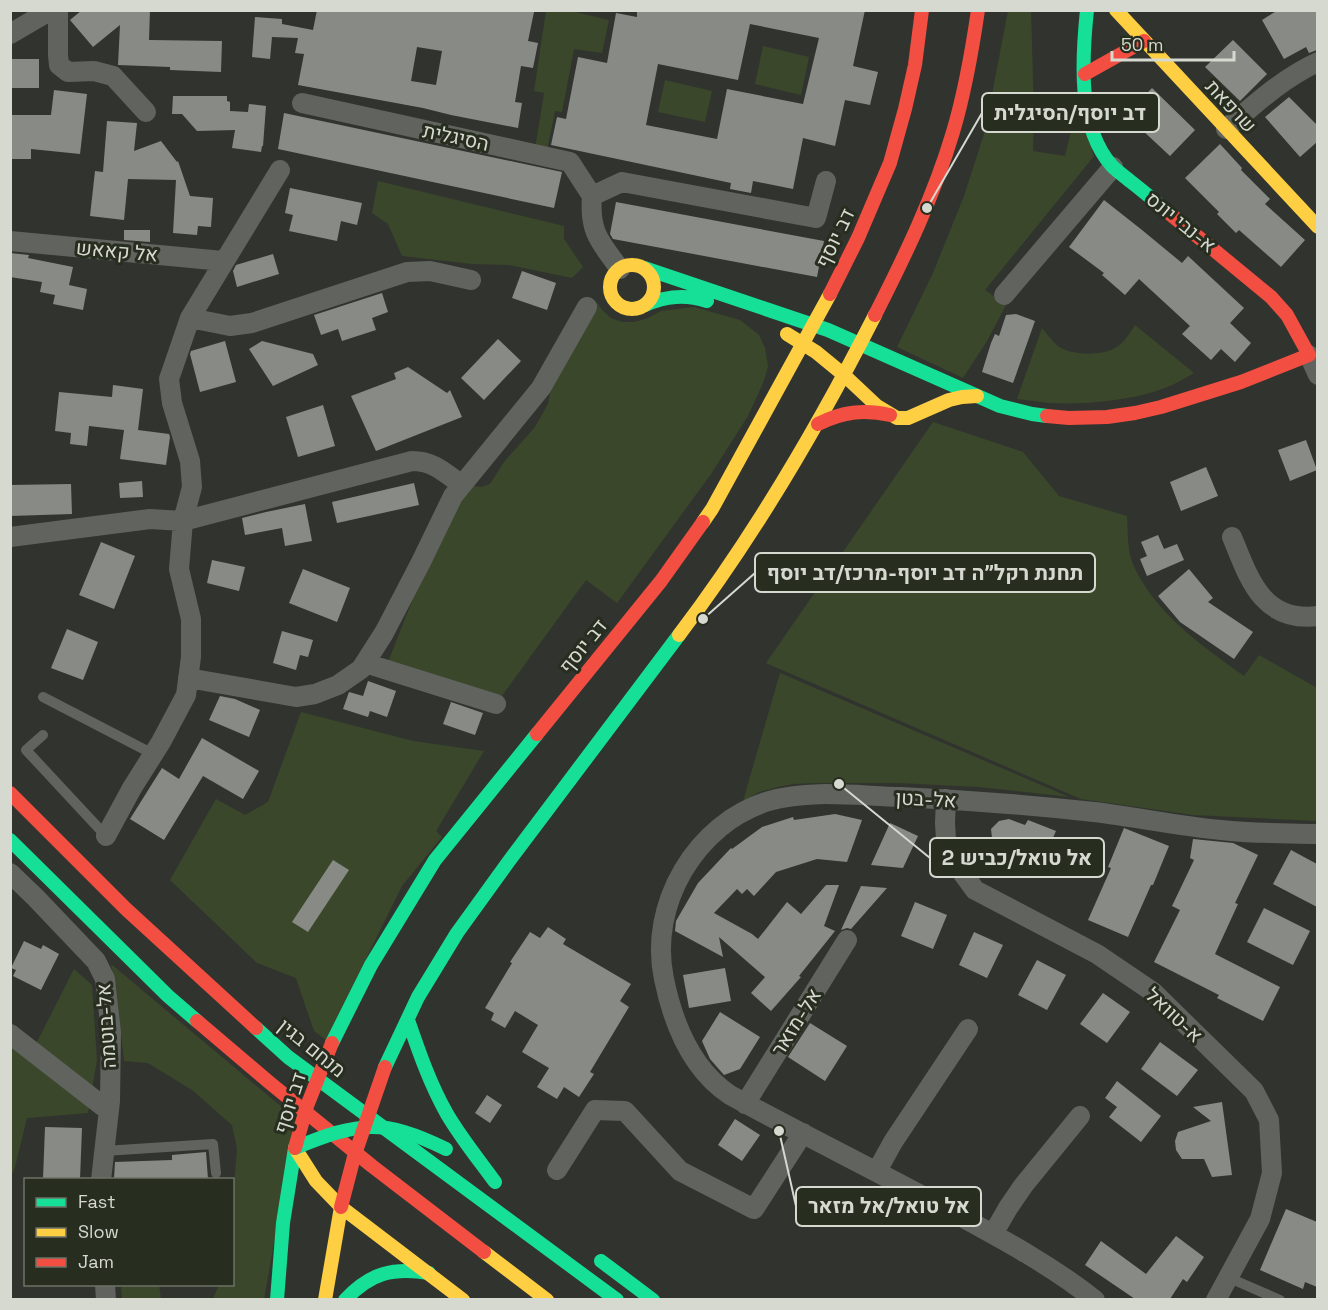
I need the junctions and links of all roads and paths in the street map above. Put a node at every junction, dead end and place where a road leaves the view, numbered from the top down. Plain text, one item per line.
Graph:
1 (58, 10) edge
2 (922, 10) edge
3 (978, 10) edge
4 (1087, 10) edge
5 (1116, 10) edge
6 (45, 14) edge
7 (10, 21) edge
8 (10, 34) edge
9 (1144, 41) junction
10 (1317, 62) edge
11 (1084, 74) junction
12 (302, 103) dead end
13 (146, 112) dead end
14 (1226, 129) junction
15 (1113, 167) junction
16 (280, 170) dead end
17 (826, 181) dead end
18 (592, 196) junction
19 (1317, 227) edge
20 (10, 241) edge
21 (224, 261) junction
22 (644, 268) junction
23 (620, 269) junction
24 (471, 280) dead end
25 (1004, 295) dead end
26 (645, 305) junction
27 (587, 307) dead end
28 (190, 318) junction
29 (813, 324) junction
30 (802, 344) junction
31 (861, 344) junction
32 (1309, 355) junction
33 (782, 360) dead end
34 (925, 373) junction
35 (844, 375) junction
36 (1317, 375) edge
37 (785, 377) junction
38 (977, 396) junction
39 (922, 411) junction
40 (890, 415) junction
41 (818, 424) junction
42 (462, 485) junction
43 (183, 521) junction
44 (10, 537) edge
45 (1232, 537) dead end
46 (1317, 616) edge
47 (365, 663) junction
48 (188, 678) junction
49 (43, 697) dead end
50 (496, 704) dead end
51 (43, 735) dead end
52 (153, 754) junction
53 (10, 793) edge
54 (946, 799) junction
55 (1317, 834) edge
56 (106, 836) joint
57 (10, 840) edge
58 (10, 873) edge
59 (847, 940) dead end
60 (408, 1020) junction
61 (968, 1029) dead end
62 (10, 1034) edge
63 (745, 1104) junction
64 (109, 1111) junction
65 (1080, 1116) dead end
66 (365, 1126) junction
67 (803, 1133) junction
68 (295, 1148) junction
69 (104, 1151) junction
70 (557, 1170) dead end
71 (877, 1171) junction
72 (216, 1173) dead end
73 (101, 1178) edge
74 (341, 1207) junction
75 (993, 1234) junction
76 (588, 1251) dead end
77 (429, 1273) junction
78 (1227, 1277) junction
79 (277, 1299) edge
80 (325, 1299) edge
81 (345, 1299) edge
82 (463, 1299) edge
83 (547, 1299) edge
84 (617, 1299) edge
85 (653, 1299) edge
86 (1095, 1299) edge
87 (1216, 1299) edge
88 (1280, 1299) edge

1 - 13 street
2 - 29 main road, דב יוסף
3 - 31 main road
4 - 11 main road, א-נבי יונס
5 - 9 main road, שרפאת
6 - 7 street
6 - 8 street
9 - 11 main road
9 - 14 main road, שרפאת
10 - 14 street
11 - 15 main road, א-נבי יונס
12 - 18 street, הסיגלית
14 - 19 main road, שרפאת
15 - 25 street
15 - 32 main road, א-נבי יונס
16 - 21 street
17 - 18 street
18 - 23 street, הסיגלית
20 - 21 street, אל קאאש
21 - 28 street
22 - 23 main road
22 - 26 main road
22 - 29 main road
23 - 26 main road
24 - 28 street
26 - 30 main road
27 - 42 street
28 - 43 street
29 - 30 main road, דב יוסף
29 - 31 main road
30 - 35 main road
30 - 37 main road, דב יוסף
31 - 34 main road
31 - 35 main road
32 - 36 street, א-נבי יונס
32 - 38 main road
33 - 37 main road
34 - 38 main road
34 - 39 main road
35 - 40 main road
35 - 41 main road
37 - 68 main road, דב יוסף, bridge
38 - 39 main road
39 - 40 main road
40 - 41 main road
41 - 60 main road
42 - 43 street
42 - 47 street
43 - 44 street
43 - 48 street
45 - 46 street
47 - 48 street
47 - 50 street
48 - 52 street
49 - 52 lane
51 - 56 lane
52 - 56 street
53 - 84 main road, מנחם בגין
54 - 55 street, אל-בטן
54 - 63 street, אל-בטן
54 - 78 street, א-טוואל
57 - 83 main road
58 - 64 street, אל-בוטמה
59 - 63 street, אל-מזאר
60 - 66 main road, bridge
60 - 66 main road, bridge
61 - 71 street
62 - 64 street
63 - 67 street, אל-בטן
64 - 69 street, אל-בוטמה
65 - 75 street
66 - 68 main road, bridge
66 - 74 main road, bridge
67 - 70 street
67 - 71 street, אל-בטן
68 - 74 main road
68 - 79 main road, דב יוסף
69 - 72 lane
69 - 73 street, אל-בוטמה
71 - 75 street, אל-בטן
74 - 77 main road
74 - 80 main road
75 - 86 street, אל-בטן
76 - 85 main road
77 - 81 main road
77 - 82 main road
78 - 87 street, א-טוואל
78 - 88 lane

